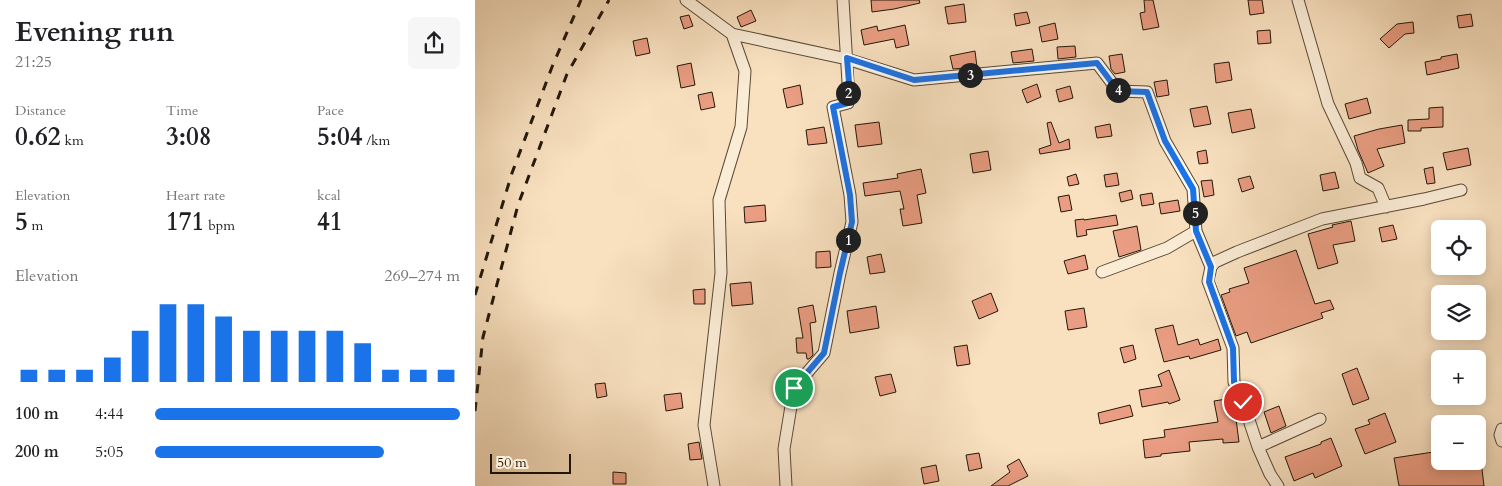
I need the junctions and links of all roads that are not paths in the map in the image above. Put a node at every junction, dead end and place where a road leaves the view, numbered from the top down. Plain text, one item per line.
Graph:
1 (686, 0) edge
2 (843, 0) edge
3 (1298, 0) edge
4 (732, 34) junction
5 (847, 58) junction
6 (1461, 190) dead end
7 (1386, 207) junction
8 (1196, 231) junction
9 (1211, 267) junction
10 (1102, 272) dead end
11 (1320, 419) dead end
12 (1502, 429) edge
13 (1502, 441) edge
14 (1258, 447) junction
15 (714, 486) edge
16 (786, 486) edge
17 (1278, 486) edge

1 - 4 street
2 - 5 street
3 - 7 street
4 - 5 street
4 - 15 street
5 - 8 street
5 - 16 street
6 - 7 street
7 - 9 street
8 - 9 street
8 - 10 street
9 - 14 street
11 - 14 street
12 - 13 street
14 - 17 street

